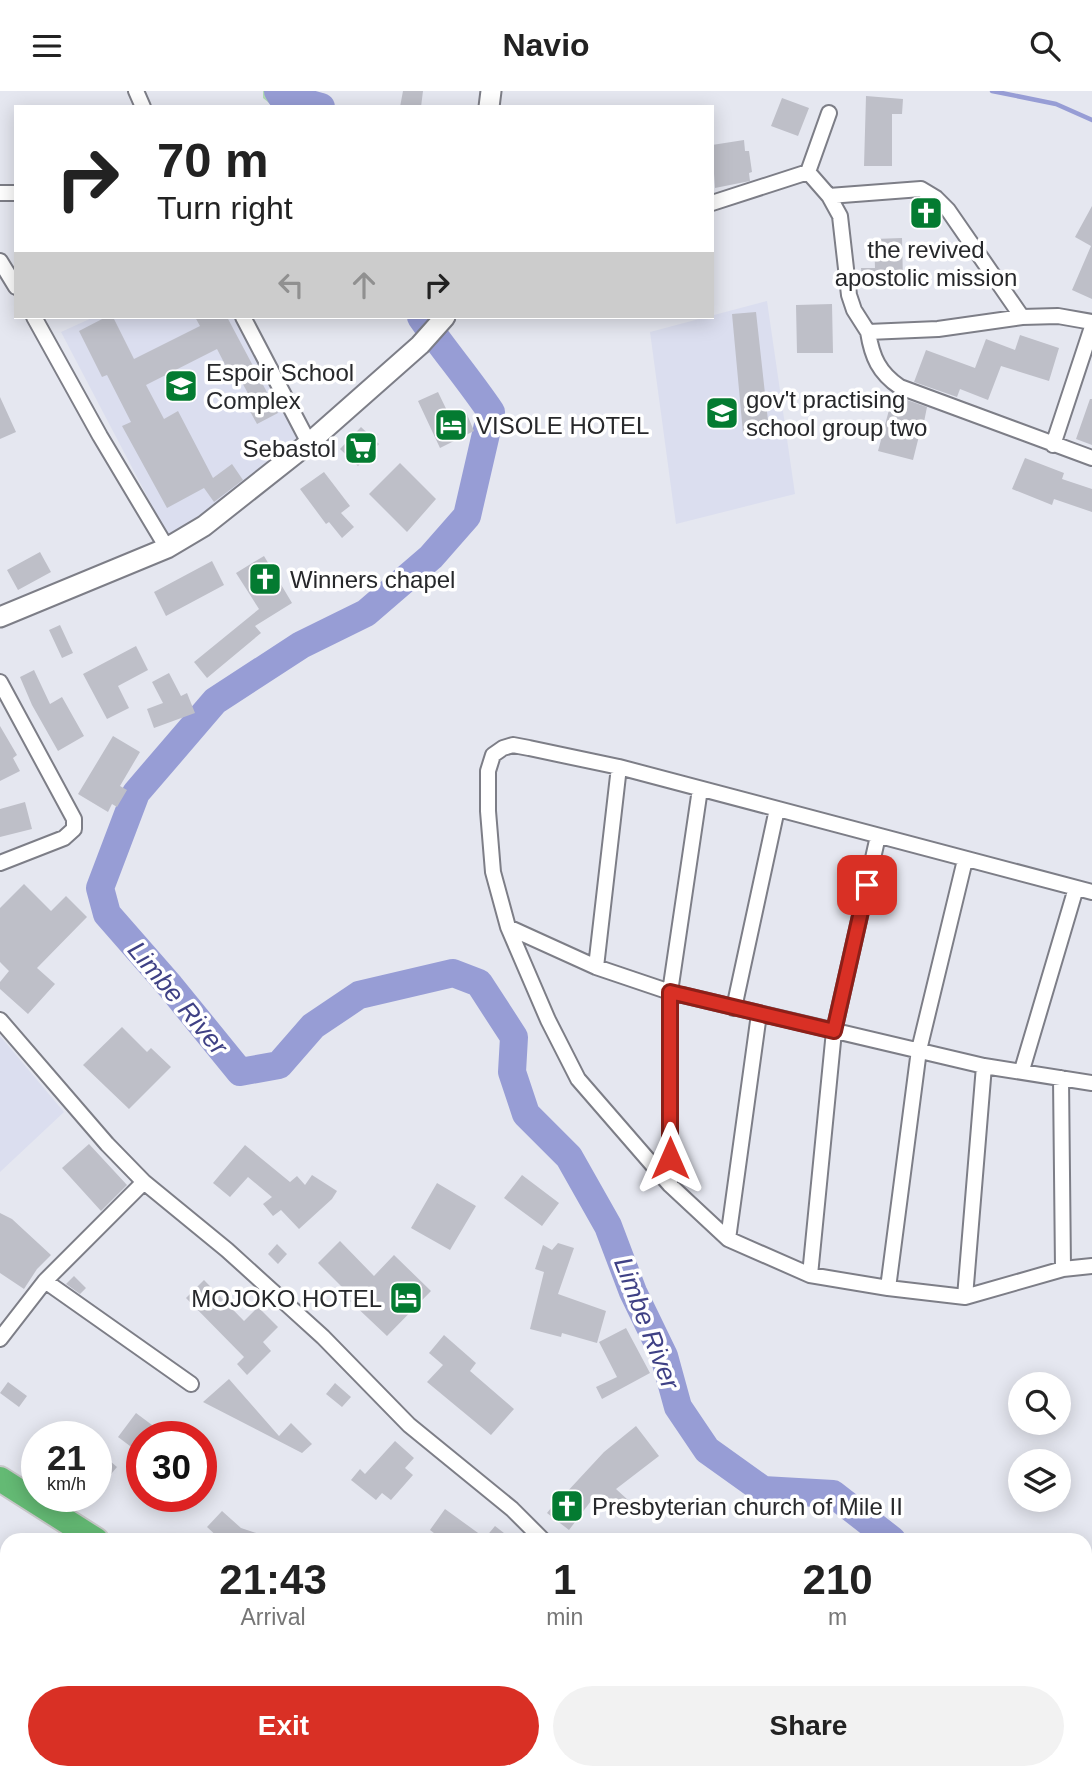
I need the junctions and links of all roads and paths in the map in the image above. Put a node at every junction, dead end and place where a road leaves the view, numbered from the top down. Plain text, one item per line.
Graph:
1 (829, 113) dead end
2 (808, 172) junction
3 (829, 196) junction
4 (714, 202) edge
5 (0, 261) edge
6 (14, 284) edge
7 (1023, 317) junction
8 (35, 319) edge
9 (244, 319) edge
10 (442, 321) edge
11 (1092, 325) edge
12 (868, 332) junction
13 (309, 443) junction
14 (1053, 445) junction
15 (1092, 458) edge
16 (167, 548) junction
17 (0, 617) edge
18 (0, 682) edge
19 (619, 767) junction
20 (700, 789) junction
21 (777, 809) junction
22 (878, 836) junction
23 (965, 860) junction
24 (0, 863) edge
25 (1076, 888) junction
26 (1092, 892) edge
27 (508, 927) junction
28 (596, 967) junction
29 (670, 992) junction
30 (734, 1008) junction
31 (759, 1014) junction
32 (0, 1020) edge
33 (834, 1031) junction
34 (919, 1050) junction
35 (984, 1066) junction
36 (1022, 1070) junction
37 (1061, 1078) junction
38 (1092, 1083) edge
39 (144, 1182) junction
40 (670, 1185) junction
41 (727, 1238) junction
42 (1092, 1266) edge
43 (1063, 1269) junction
44 (810, 1275) junction
45 (45, 1281) junction
46 (888, 1288) junction
47 (965, 1297) junction
48 (0, 1339) edge
49 (191, 1384) dead end
50 (0, 1479) edge
51 (85, 1533) edge
52 (536, 1533) edge

1 - 2 street
2 - 3 street
2 - 4 street
3 - 7 street
3 - 12 street
5 - 6 street
7 - 11 street
7 - 12 street
8 - 16 street
9 - 13 street
10 - 13 street
11 - 14 street
12 - 14 street
13 - 16 street
14 - 15 street
16 - 17 street
18 - 24 street
19 - 20 street
19 - 27 street
19 - 28 street
20 - 21 street
20 - 29 street
21 - 22 street
21 - 30 street
22 - 23 street
22 - 33 street
23 - 25 street
23 - 34 street
25 - 26 street
25 - 36 street
27 - 28 street
27 - 40 street
28 - 29 street
29 - 30 street
29 - 40 street
30 - 31 street
31 - 33 street
31 - 41 street
32 - 39 street
33 - 34 street
33 - 44 street
34 - 35 street
34 - 46 street
35 - 36 street
35 - 47 street
36 - 37 street
37 - 38 street
37 - 43 street
39 - 45 street
39 - 52 street
40 - 41 street
41 - 44 street
42 - 43 street
43 - 47 street
44 - 46 street
45 - 48 street
45 - 49 street
46 - 47 street
50 - 51 highway

